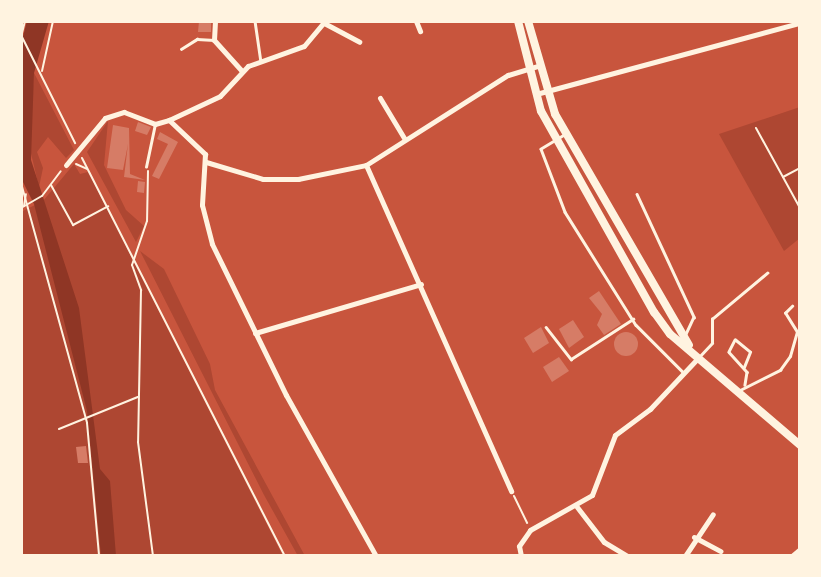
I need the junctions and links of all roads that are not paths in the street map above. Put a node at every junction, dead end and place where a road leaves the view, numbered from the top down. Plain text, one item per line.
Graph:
1 (215, 21) edge
2 (255, 21) edge
3 (416, 21) edge
4 (518, 21) edge
5 (528, 21) edge
6 (324, 22) edge
7 (800, 23) edge
8 (420, 31) dead end
9 (531, 31) junction
10 (520, 33) junction
11 (214, 40) junction
12 (359, 42) dead end
13 (181, 49) dead end
14 (261, 62) junction
15 (540, 65) junction
16 (527, 68) junction
17 (241, 71) junction
18 (547, 91) junction
19 (534, 94) junction
20 (380, 98) dead end
21 (169, 120) junction
22 (155, 124) junction
23 (566, 134) junction
24 (404, 138) junction
25 (555, 140) junction
26 (206, 162) junction
27 (66, 165) road end
28 (366, 165) junction
29 (146, 167) road end
30 (637, 194) dead end
31 (767, 273) dead end
32 (421, 284) junction
33 (792, 306) dead end
34 (633, 319) junction
35 (679, 326) junction
36 (546, 327) dead end
37 (255, 333) junction
38 (670, 334) junction
39 (685, 336) junction
40 (690, 348) junction
41 (699, 357) junction
42 (744, 367) junction
43 (684, 373) junction
44 (745, 385) junction
45 (738, 392) junction
46 (800, 445) edge
47 (511, 491) road end
48 (577, 508) junction
49 (713, 514) dead end
50 (694, 537) junction
51 (800, 549) edge
52 (720, 551) dead end
53 (376, 556) edge
54 (521, 556) edge
55 (627, 556) edge
56 (685, 556) edge
57 (792, 556) edge

1 - 11 street
2 - 14 lane
3 - 8 street
4 - 10 main road
5 - 9 main road
6 - 12 street
6 - 14 street
7 - 18 street
9 - 10 main road
9 - 15 main road
10 - 16 main road
11 - 13 lane
11 - 17 street
14 - 17 street
15 - 16 street
15 - 18 main road
16 - 19 main road
16 - 24 street
17 - 21 street
18 - 19 street
18 - 23 main road
19 - 25 main road
20 - 24 street
21 - 22 street
21 - 26 street
22 - 27 street
22 - 29 lane
23 - 25 lane
23 - 35 main road
24 - 28 street
25 - 34 lane
25 - 38 main road
26 - 28 street
26 - 37 street
28 - 32 street
30 - 39 lane
31 - 41 lane
32 - 37 street
32 - 47 street
33 - 44 lane
34 - 36 lane
34 - 43 lane
35 - 38 main road
35 - 39 main road
37 - 53 street
38 - 40 main road
39 - 40 main road
40 - 41 main road
41 - 43 street
41 - 45 main road
42 - 42 lane
42 - 44 lane
43 - 48 street
44 - 45 lane
45 - 46 main road
48 - 54 street
48 - 55 street
49 - 50 street
50 - 52 street
50 - 56 street
51 - 57 street

